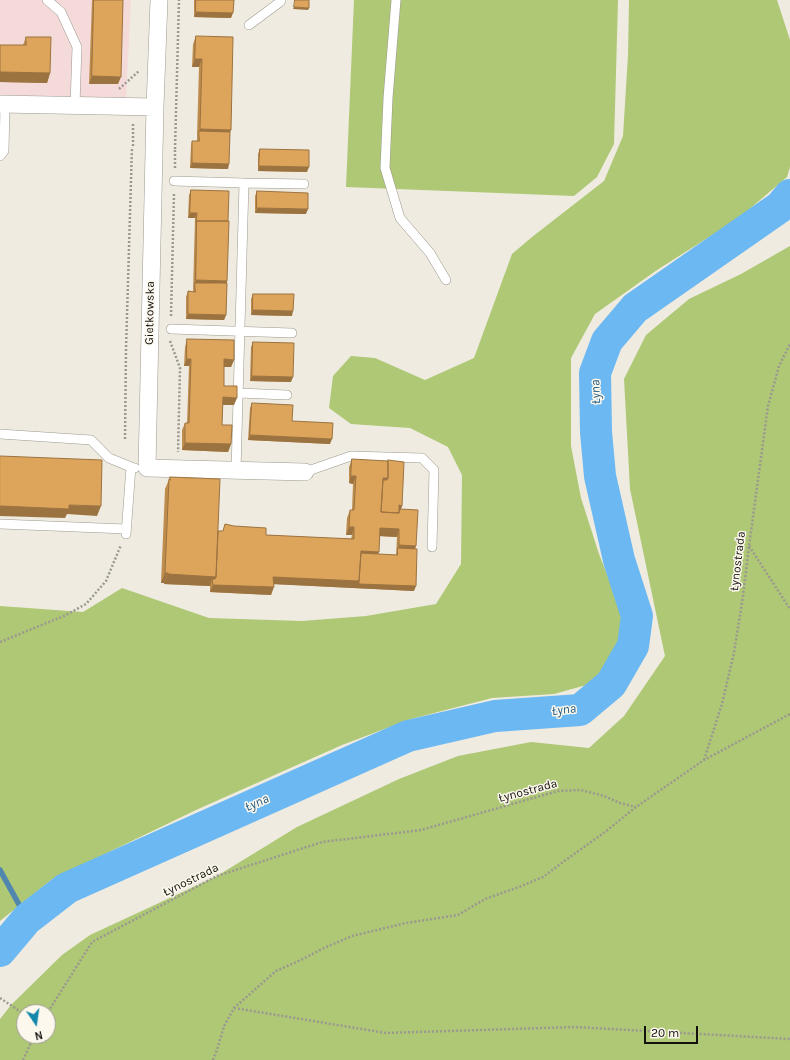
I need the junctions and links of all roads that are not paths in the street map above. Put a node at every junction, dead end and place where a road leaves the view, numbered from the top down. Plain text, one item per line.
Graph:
1 (47, 0) edge
2 (159, 0) edge
3 (281, 0) edge
4 (396, 0) edge
5 (249, 25) dead end
6 (2, 104) edge
7 (75, 105) junction
8 (155, 107) junction
9 (0, 156) edge
10 (174, 181) road end
11 (244, 183) junction
12 (304, 184) dead end
13 (446, 280) dead end
14 (171, 329) road end
15 (240, 331) junction
16 (292, 333) dead end
17 (239, 393) junction
18 (287, 395) dead end
19 (0, 434) edge
20 (139, 468) junction
21 (236, 471) junction
22 (305, 472) joint
23 (0, 524) edge
24 (432, 548) dead end

1 - 7 lane
2 - 8 street, Gietkowska
3 - 5 lane
4 - 13 lane
6 - 7 street
6 - 9 lane
7 - 8 street
8 - 20 street, Gietkowska
10 - 11 lane
11 - 12 lane
11 - 15 lane
14 - 15 lane
15 - 16 lane
15 - 17 lane
17 - 18 lane
17 - 21 lane
19 - 20 lane
20 - 21 street
20 - 23 lane
21 - 22 street
22 - 24 lane

